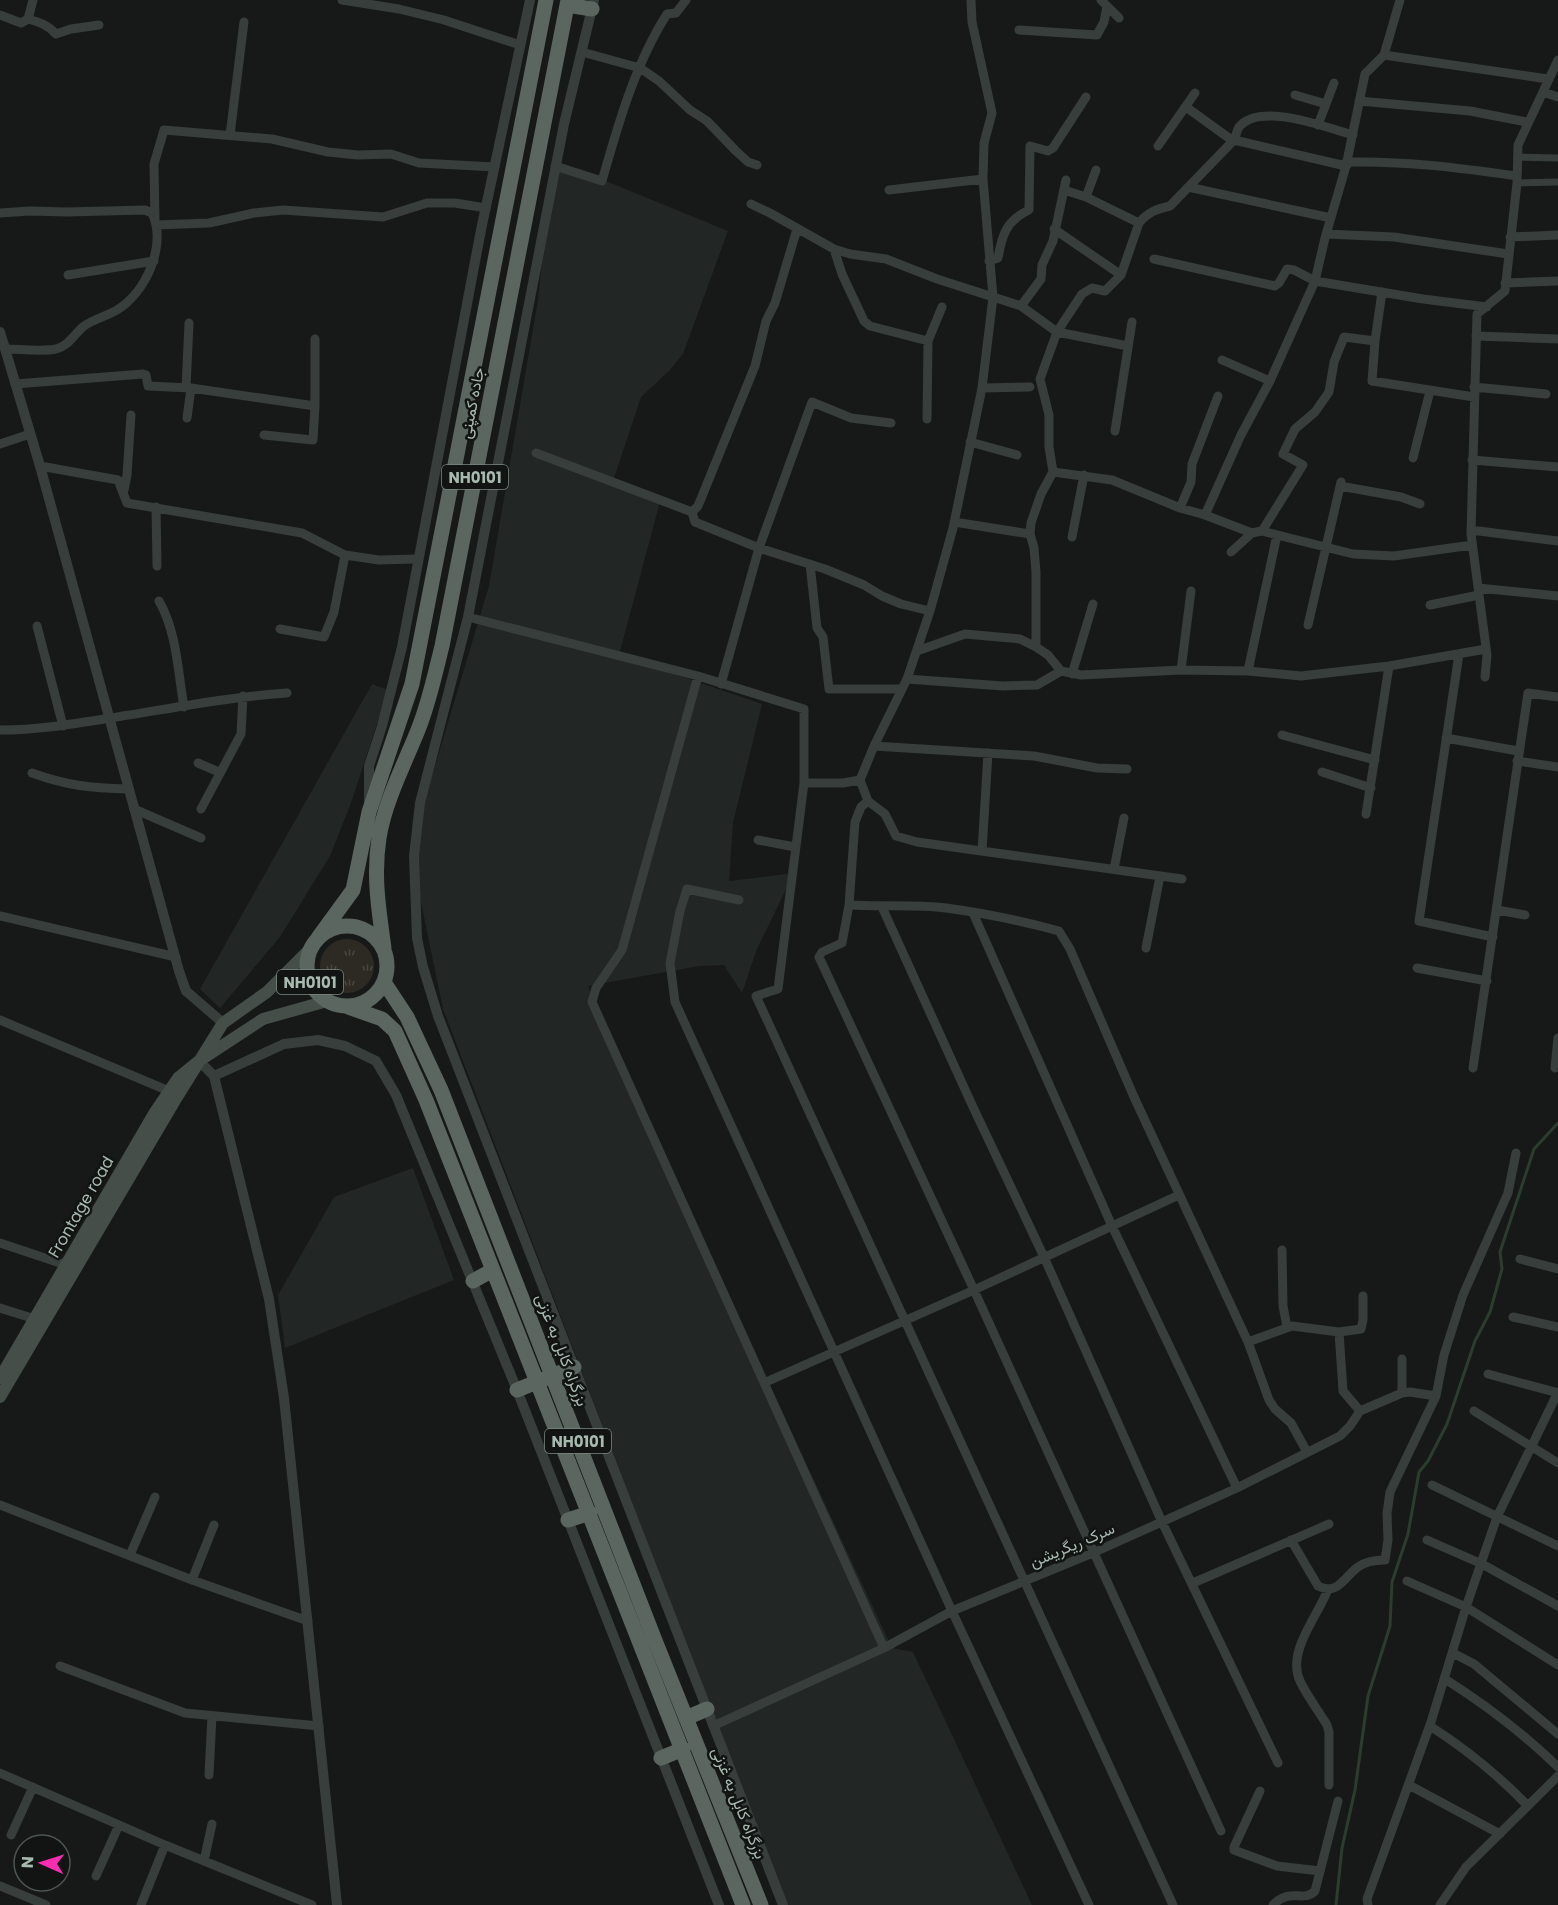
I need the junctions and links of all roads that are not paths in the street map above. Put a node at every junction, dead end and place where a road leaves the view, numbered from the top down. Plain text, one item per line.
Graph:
1 (33, 0) edge
2 (342, 0) edge
3 (530, 0) edge
4 (546, 0) edge
5 (686, 0) edge
6 (971, 0) edge
7 (1400, 0) edge
8 (568, 3) edge
9 (1104, 3) edge
10 (593, 4) edge
11 (0, 15) edge
12 (1119, 18) dead end
13 (27, 19) junction
14 (244, 22) dead end
15 (99, 25) dead end
16 (1019, 30) dead end
17 (520, 45) junction
18 (582, 52) junction
19 (1384, 55) junction
20 (1558, 60) edge
21 (640, 68) junction
22 (1548, 79) junction
23 (1334, 83) dead end
24 (1543, 92) junction
25 (1195, 93) dead end
26 (1295, 95) dead end
27 (1086, 97) dead end
28 (1558, 98) edge
29 (1359, 101) junction
30 (1326, 104) junction
31 (1186, 107) junction
32 (1527, 122) junction
33 (1318, 125) junction
34 (230, 135) junction
35 (1353, 135) junction
36 (1233, 140) junction
37 (1158, 146) dead end
38 (1517, 157) junction
39 (1558, 158) edge
40 (757, 165) dead end
41 (555, 166) junction
42 (1346, 166) junction
43 (495, 167) junction
44 (1096, 170) dead end
45 (983, 179) junction
46 (1517, 179) junction
47 (1066, 180) dead end
48 (1558, 182) edge
49 (1188, 187) junction
50 (889, 190) dead end
51 (1064, 190) junction
52 (1086, 197) junction
53 (751, 204) dead end
54 (486, 208) junction
55 (0, 213) edge
56 (1330, 218) junction
57 (156, 222) junction
58 (1139, 223) junction
59 (797, 229) junction
60 (1054, 229) junction
61 (1326, 234) junction
62 (1558, 235) edge
63 (1510, 237) junction
64 (834, 249) junction
65 (1509, 254) junction
66 (1154, 259) dead end
67 (154, 261) junction
68 (989, 261) junction
69 (68, 275) dead end
70 (1121, 275) junction
71 (1315, 281) junction
72 (1558, 281) edge
73 (1506, 283) junction
74 (1382, 292) junction
75 (993, 297) junction
76 (1021, 306) junction
77 (942, 307) dead end
78 (1487, 307) junction
79 (1132, 322) dead end
80 (189, 323) dead end
81 (0, 332) edge
82 (1057, 332) junction
83 (1476, 336) junction
84 (315, 339) dead end
85 (1558, 339) edge
86 (928, 340) junction
87 (1375, 341) junction
88 (1128, 346) junction
89 (5, 349) junction
90 (1222, 360) dead end
91 (1270, 381) junction
92 (15, 384) junction
93 (1030, 387) dead end
94 (189, 388) junction
95 (982, 388) junction
96 (1430, 391) junction
97 (1474, 392) junction
98 (1546, 394) dead end
99 (1218, 396) dead end
100 (315, 406) junction
101 (131, 416) dead end
102 (187, 417) dead end
103 (927, 419) dead end
104 (891, 423) dead end
105 (1115, 431) dead end
106 (30, 434) junction
107 (264, 435) dead end
108 (970, 442) junction
109 (0, 444) edge
110 (536, 453) dead end
111 (1017, 455) dead end
112 (1413, 458) dead end
113 (1472, 460) junction
114 (40, 466) junction
115 (1558, 467) edge
116 (1053, 472) junction
117 (1084, 475) junction
118 (123, 492) junction
119 (1420, 504) dead end
120 (156, 507) junction
121 (1180, 508) junction
122 (692, 512) junction
123 (1205, 515) junction
124 (954, 522) junction
125 (1471, 530) junction
126 (1262, 531) junction
127 (1252, 533) junction
128 (1030, 534) junction
129 (1277, 535) junction
130 (1072, 537) dead end
131 (1558, 541) edge
132 (1472, 545) junction
133 (1325, 547) junction
134 (759, 548) junction
135 (1231, 552) dead end
136 (345, 555) junction
137 (417, 559) junction
138 (810, 564) junction
139 (157, 566) dead end
140 (1191, 591) dead end
141 (1478, 592) junction
142 (1558, 596) edge
143 (159, 601) dead end
144 (1093, 604) dead end
145 (1430, 605) dead end
146 (930, 611) junction
147 (468, 617) junction
148 (1308, 625) dead end
149 (37, 626) dead end
150 (280, 629) dead end
151 (1036, 647) junction
152 (1486, 650) junction
153 (918, 651) junction
154 (1458, 654) junction
155 (1389, 666) junction
156 (1181, 670) junction
157 (1061, 671) junction
158 (1248, 671) junction
159 (1072, 674) junction
160 (698, 676) junction
161 (1485, 677) dead end
162 (907, 679) junction
163 (721, 684) junction
164 (901, 689) junction
165 (287, 693) dead end
166 (243, 696) junction
167 (1558, 697) edge
168 (184, 707) junction
169 (109, 718) junction
170 (63, 726) junction
171 (0, 730) edge
172 (1282, 735) dead end
173 (1446, 738) junction
174 (874, 746) junction
175 (988, 753) junction
176 (1518, 756) junction
177 (1375, 760) junction
178 (198, 763) dead end
179 (1558, 767) edge
180 (1127, 769) dead end
181 (219, 772) junction
182 (1322, 772) dead end
183 (32, 773) dead end
184 (860, 780) junction
185 (804, 783) junction
186 (1371, 788) junction
187 (129, 789) junction
188 (868, 801) junction
189 (134, 809) junction
190 (201, 809) dead end
191 (369, 812) junction
192 (1366, 814) dead end
193 (1124, 818) dead end
194 (201, 838) dead end
195 (758, 840) dead end
196 (795, 847) junction
197 (982, 851) junction
198 (1114, 869) junction
199 (1160, 876) junction
200 (1182, 879) dead end
201 (739, 900) dead end
202 (849, 905) junction
203 (882, 907) junction
204 (1497, 910) junction
205 (974, 913) junction
206 (0, 915) edge
207 (1525, 915) dead end
208 (1493, 937) junction
209 (314, 944) junction
210 (384, 948) junction
211 (1146, 948) dead end
212 (176, 957) junction
213 (1417, 968) dead end
214 (1486, 981) junction
215 (384, 982) junction
216 (327, 1001) junction
217 (348, 1006) junction
218 (0, 1020) edge
219 (223, 1023) junction
220 (1558, 1038) edge
221 (199, 1061) junction
222 (1473, 1068) dead end
223 (1555, 1068) dead end
224 (214, 1076) junction
225 (169, 1091) junction
226 (1516, 1153) dead end
227 (1179, 1195) junction
228 (1112, 1226) junction
229 (0, 1243) edge
230 (1282, 1250) dead end
231 (1044, 1257) junction
232 (1520, 1258) dead end
233 (66, 1265) junction
234 (1558, 1269) edge
235 (493, 1270) junction
236 (473, 1281) junction
237 (974, 1290) junction
238 (1363, 1296) dead end
239 (0, 1308) edge
240 (1513, 1317) dead end
241 (35, 1318) junction
242 (905, 1320) junction
243 (1287, 1327) junction
244 (1558, 1327) edge
245 (1339, 1332) junction
246 (1248, 1342) junction
247 (835, 1351) junction
248 (1402, 1359) dead end
249 (574, 1367) junction
250 (1488, 1374) dead end
251 (553, 1375) junction
252 (0, 1378) edge
253 (538, 1381) junction
254 (766, 1382) junction
255 (518, 1390) junction
256 (1402, 1393) junction
257 (1558, 1393) edge
258 (1436, 1396) junction
259 (0, 1397) edge
260 (1360, 1411) junction
261 (1474, 1411) dead end
262 (1548, 1413) junction
263 (1558, 1418) edge
264 (1532, 1445) junction
265 (1307, 1452) junction
266 (1558, 1463) edge
267 (1432, 1485) dead end
268 (1237, 1488) junction
269 (155, 1497) dead end
270 (0, 1505) edge
271 (590, 1513) junction
272 (1497, 1517) junction
273 (568, 1521) junction
274 (1162, 1522) junction
275 (1329, 1524) dead end
276 (214, 1525) dead end
277 (1291, 1540) junction
278 (1427, 1540) dead end
279 (1558, 1546) edge
280 (1095, 1552) junction
281 (130, 1556) junction
282 (1482, 1564) junction
283 (192, 1580) junction
284 (1025, 1581) junction
285 (1407, 1581) dead end
286 (1192, 1583) junction
287 (1328, 1589) junction
288 (1558, 1606) edge
289 (1466, 1607) junction
290 (952, 1611) junction
291 (308, 1621) junction
292 (884, 1648) junction
293 (1453, 1653) junction
294 (60, 1665) dead end
295 (1558, 1665) edge
296 (1445, 1679) junction
297 (671, 1700) junction
298 (707, 1709) junction
299 (212, 1716) junction
300 (686, 1718) junction
301 (319, 1726) junction
302 (713, 1726) junction
303 (1430, 1726) junction
304 (1558, 1734) edge
305 (683, 1749) junction
306 (661, 1758) junction
307 (1278, 1763) dead end
308 (1558, 1767) edge
309 (0, 1773) edge
310 (209, 1775) dead end
311 (1558, 1776) edge
312 (1329, 1785) dead end
313 (1408, 1785) junction
314 (33, 1787) junction
315 (1260, 1791) dead end
316 (1338, 1801) dead end
317 (1528, 1806) junction
318 (212, 1824) dead end
319 (119, 1825) junction
320 (1221, 1831) dead end
321 (1500, 1834) junction
322 (11, 1835) dead end
323 (165, 1845) junction
324 (204, 1861) junction
325 (1320, 1871) junction
326 (96, 1876) dead end
327 (0, 1886) edge
328 (46, 1905) edge
329 (142, 1905) edge
330 (312, 1905) edge
331 (337, 1905) edge
332 (718, 1905) edge
333 (743, 1905) edge
334 (761, 1905) edge
335 (783, 1905) edge
336 (1089, 1905) edge
337 (1173, 1905) edge
338 (1273, 1905) edge
339 (1368, 1905) edge
340 (1440, 1905) edge

1 - 13 street
2 - 17 street
3 - 17 street
4 - 191 highway, جاده کمپنی / NH0101
5 - 21 street
6 - 45 street
7 - 19 street
8 - 10 highway
8 - 210 highway, جاده کمپنی / NH0101
9 - 12 street
9 - 16 street
10 - 18 street
11 - 13 street
13 - 15 street
14 - 34 street
17 - 43 street
18 - 21 street
18 - 41 street
19 - 22 street
19 - 29 street
20 - 22 street
21 - 40 street
21 - 41 street
22 - 24 street
23 - 30 street
24 - 28 street
24 - 32 street
25 - 31 street
26 - 30 street
27 - 68 street
29 - 32 street
29 - 35 street
30 - 33 street
31 - 36 street
31 - 37 street
32 - 38 street
33 - 35 street
33 - 36 street
34 - 43 street
34 - 57 street
35 - 42 street
36 - 42 street
36 - 49 street
38 - 39 street
38 - 46 street
41 - 147 street
42 - 46 street
42 - 56 street
43 - 54 street
44 - 52 street
45 - 50 street
45 - 68 street
46 - 48 street
46 - 63 street
47 - 51 street
49 - 56 street
49 - 58 street
51 - 52 street
51 - 60 street
52 - 58 street
53 - 59 street
54 - 57 street
54 - 137 street
55 - 57 street
56 - 61 street
57 - 67 street
58 - 70 street
59 - 64 street
59 - 122 street
60 - 70 street
60 - 76 street
61 - 65 street
61 - 71 street
62 - 63 street
63 - 65 street
64 - 75 street
64 - 86 street
65 - 73 street
66 - 71 street
67 - 69 street
67 - 89 street
68 - 75 street
70 - 82 street
71 - 74 street
71 - 91 street
72 - 73 street
73 - 78 street
74 - 78 street
74 - 87 street
75 - 76 street
75 - 95 street
76 - 82 street
77 - 86 street
78 - 83 street
79 - 88 street
80 - 94 street
81 - 89 street
82 - 88 street
82 - 116 street
83 - 85 street
83 - 97 street
84 - 100 street
86 - 103 street
87 - 96 street
87 - 126 street
88 - 105 street
89 - 92 street
90 - 91 street
91 - 123 street
92 - 94 street
92 - 106 street
93 - 95 street
94 - 100 street
94 - 102 street
95 - 108 street
96 - 97 street
96 - 112 street
97 - 98 street
97 - 113 street
99 - 121 street
100 - 107 street
101 - 118 street
104 - 134 street
106 - 109 street
106 - 114 street
108 - 111 street
108 - 124 street
110 - 122 street
113 - 115 street
113 - 125 street
114 - 118 street
114 - 169 street
116 - 117 street
116 - 128 street
117 - 121 street
117 - 130 street
118 - 120 street
119 - 133 street
120 - 136 street
120 - 139 street
121 - 123 street
122 - 134 street
123 - 127 street
124 - 128 street
124 - 146 street
125 - 131 street
125 - 132 street
126 - 127 street
126 - 129 street
127 - 135 street
128 - 151 street
129 - 133 street
129 - 158 street
132 - 133 street
132 - 141 street
133 - 148 street
134 - 138 street
134 - 163 street
136 - 137 street
136 - 150 street
137 - 191 street
138 - 146 street
138 - 164 street
140 - 156 street
141 - 142 street
141 - 145 street
141 - 152 street
143 - 168 street
144 - 159 street
146 - 153 street
147 - 160 street
147 - 249 street
149 - 170 street
151 - 153 street
151 - 157 street
152 - 154 street
152 - 161 street
153 - 162 street
154 - 155 street
154 - 173 street
155 - 158 street
155 - 177 street
156 - 158 street
156 - 159 street
157 - 159 street
157 - 162 street
160 - 163 street
160 - 254 street
162 - 164 street
163 - 185 street
164 - 174 street
165 - 166 street
166 - 168 street
166 - 181 street
167 - 176 street
168 - 169 street
169 - 170 street
169 - 187 street
170 - 171 street
172 - 177 street
173 - 176 street
173 - 208 street
174 - 175 street
174 - 184 street
175 - 180 street
175 - 197 street
176 - 179 street
176 - 204 street
177 - 186 street
178 - 181 street
181 - 190 street
182 - 186 street
183 - 187 street
184 - 185 street
184 - 188 street
185 - 196 street
186 - 192 street
187 - 189 street
188 - 197 street
188 - 202 street
189 - 194 street
189 - 212 street
191 - 209 highway, جاده کمپنی / NH0101
193 - 198 street
195 - 196 street
196 - 242 street
197 - 198 street
198 - 199 street
199 - 200 street
199 - 211 street
201 - 247 street
202 - 203 street
202 - 237 street
203 - 205 street
203 - 231 street
204 - 207 street
204 - 208 street
205 - 227 street
205 - 228 street
206 - 212 street
208 - 214 street
209 - 210 highway
209 - 216 highway, NH0101
209 - 219 main road
210 - 215 highway, NH0101
212 - 219 street
213 - 214 street
214 - 222 street
215 - 217 highway, NH0101
215 - 251 highway, بزرگراه کابل به غزنی / NH0101
216 - 217 highway, NH0101
216 - 221 main road
217 - 235 highway, بزرگراه کابل به غزنی / NH0101
218 - 225 street
219 - 221 main road
220 - 223 street
221 - 224 street
221 - 225 main road, Frontage road
221 - 259 main road
224 - 236 street
224 - 291 street
225 - 233 main road, Frontage road
226 - 258 street
227 - 228 street
227 - 246 street
228 - 231 street
228 - 268 street
229 - 233 street
230 - 243 street
231 - 237 street
231 - 274 street
232 - 234 street
233 - 241 main road, Frontage road
235 - 236 highway
235 - 253 highway, بزرگراه کابل به غزنی / NH0101
236 - 255 street
237 - 242 street
237 - 280 street
238 - 245 street
239 - 241 street
240 - 244 street
241 - 252 main road, Frontage road
242 - 247 street
242 - 284 street
243 - 245 street
243 - 246 street
245 - 260 street
246 - 265 street
247 - 254 street
247 - 290 street
248 - 256 street
249 - 251 highway
249 - 298 street
250 - 257 street
251 - 253 highway
251 - 297 highway, بزرگراه کابل به غزنی / NH0101
253 - 255 highway
253 - 271 highway, بزرگراه کابل به غزنی / NH0101
254 - 292 street
255 - 273 street
256 - 258 street, سرک ریگریشن
256 - 260 street, سرک ریگریشن
257 - 262 street
258 - 287 street
260 - 265 street, سرک ریگریشن
261 - 264 street
262 - 263 street
262 - 264 street
264 - 266 street
264 - 272 street
265 - 268 street, سرک ریگریشن
267 - 272 street
268 - 274 street, سرک ریگریشن
269 - 281 street
270 - 281 street
271 - 273 highway
271 - 297 highway, بزرگراه کابل به غزنی / NH0101
272 - 279 street
272 - 282 street
273 - 306 street
274 - 280 street, سرک ریگریشن
274 - 286 street
275 - 277 street
276 - 283 street
277 - 286 street
277 - 287 street
278 - 282 street
280 - 284 street, سرک ریگریشن
280 - 320 street
281 - 283 street
282 - 288 street
282 - 289 street
283 - 291 street
284 - 290 street, سرک ریگریشن
284 - 337 street
285 - 289 street
286 - 307 street
287 - 312 street
289 - 293 street
289 - 295 street
290 - 292 street, سرک ریگریشن
290 - 336 street
291 - 301 street
292 - 302 street, سرک ریگریشن
293 - 296 street
293 - 304 street
294 - 299 street
296 - 303 street
296 - 308 street
297 - 300 highway, بزرگراه کابل به غزنی / NH0101
297 - 305 highway, بزرگراه کابل به غزنی / NH0101
298 - 300 highway
298 - 302 street
299 - 301 street
299 - 310 street
300 - 334 highway, بزرگراه کابل به غزنی / NH0101
301 - 331 street
302 - 335 street
303 - 313 street
303 - 317 street
305 - 306 highway
305 - 333 highway, بزرگراه کابل به غزنی / NH0101
306 - 332 street
309 - 314 street
311 - 317 street
313 - 321 street
313 - 339 street
314 - 319 street
314 - 322 street
315 - 325 street
316 - 325 street
317 - 321 street
318 - 324 street
319 - 323 street
319 - 326 street
321 - 340 street
323 - 324 street
323 - 329 street
324 - 330 street
325 - 338 street
327 - 328 street

